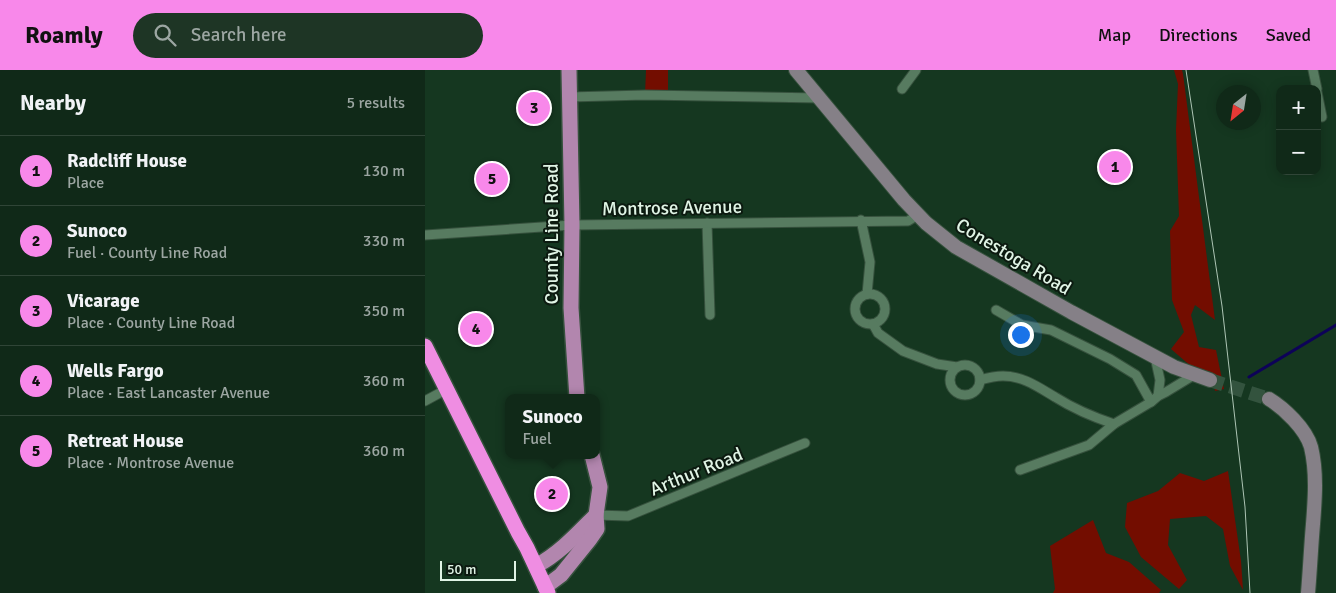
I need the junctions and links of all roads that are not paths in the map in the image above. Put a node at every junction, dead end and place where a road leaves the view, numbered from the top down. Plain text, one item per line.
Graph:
1 (569, 70) edge
2 (796, 70) edge
3 (916, 70) edge
4 (1313, 70) edge
5 (1316, 85) edge
6 (902, 89) dead end
7 (569, 97) junction
8 (819, 98) junction
9 (1321, 112) edge
10 (1322, 118) dead end
11 (918, 215) junction
12 (861, 220) junction
13 (707, 223) junction
14 (572, 224) junction
15 (425, 235) edge
16 (867, 294) junction
17 (995, 310) dead end
18 (710, 315) dead end
19 (873, 324) junction
20 (425, 346) edge
21 (1155, 357) junction
22 (957, 367) junction
23 (1194, 375) junction
24 (980, 380) junction
25 (1210, 380) tunnel mouth
26 (447, 389) junction
27 (577, 394) edge
28 (1155, 399) junction
29 (1269, 399) tunnel mouth
30 (425, 401) edge
31 (1114, 424) junction
32 (805, 443) dead end
33 (593, 459) edge
34 (1021, 470) dead end
35 (597, 515) junction
36 (537, 566) junction
37 (547, 590) edge
38 (1308, 593) edge

1 - 7 main road, County Line Road
2 - 8 main road, Conestoga Road
3 - 6 street
4 - 5 street
7 - 8 street
7 - 14 main road, County Line Road
8 - 11 main road, Conestoga Road
9 - 10 street
11 - 12 street, Montrose Avenue
11 - 21 main road, Conestoga Road
12 - 13 street, Montrose Avenue
12 - 16 street
13 - 14 street, Montrose Avenue
13 - 18 street
14 - 15 street, Montrose Avenue
14 - 27 main road, County Line Road
16 - 19 street
16 - 19 street
17 - 28 street
19 - 22 street
20 - 26 highway
21 - 23 main road, Conestoga Road
21 - 28 street
22 - 24 street
22 - 24 street
23 - 25 main road, Conestoga Road
23 - 28 street
24 - 31 street
26 - 30 street
26 - 36 highway
28 - 31 street
29 - 38 main road
31 - 34 street
32 - 35 street, Arthur Road
33 - 35 main road
35 - 36 main road
35 - 37 main road
36 - 37 highway

